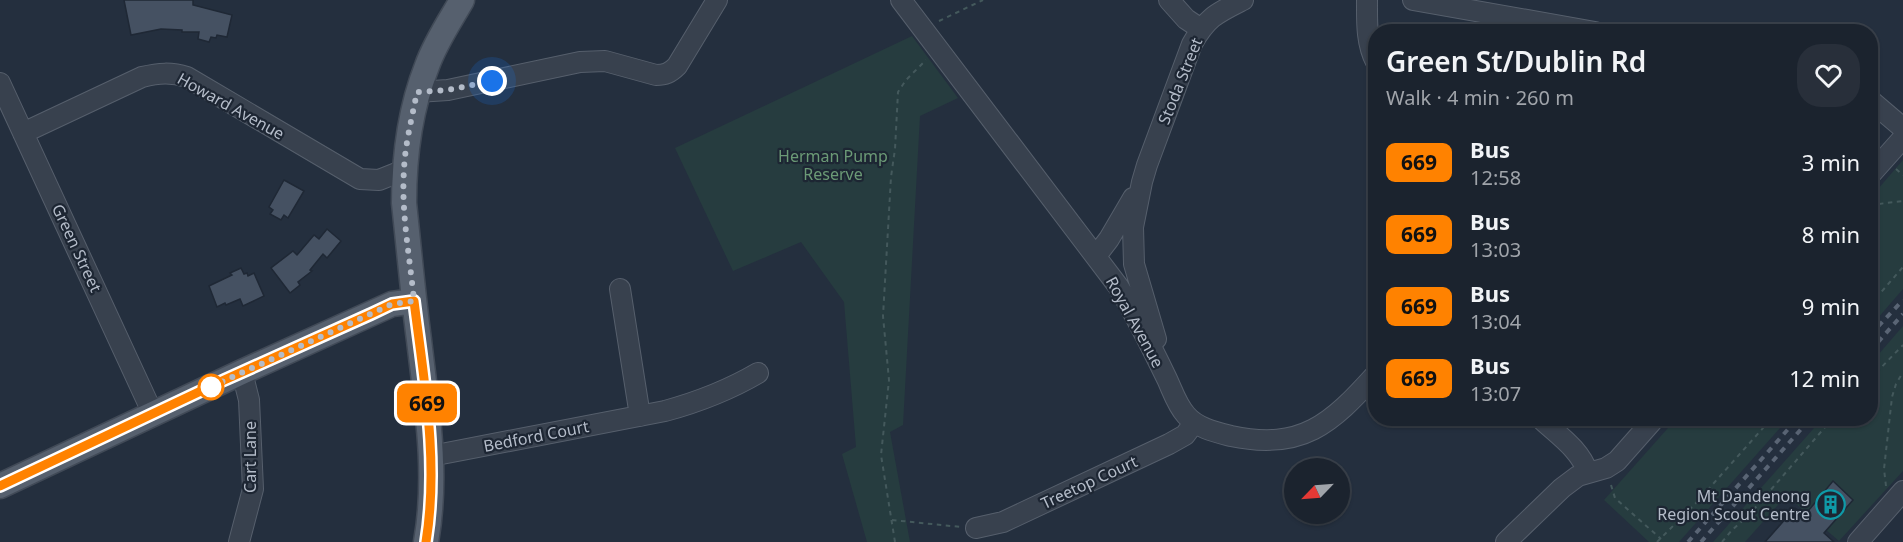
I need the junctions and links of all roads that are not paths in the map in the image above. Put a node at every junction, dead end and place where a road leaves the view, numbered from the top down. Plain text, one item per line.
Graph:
1 (462, 0) edge
2 (717, 0) edge
3 (901, 0) edge
4 (1170, 0) edge
5 (1243, 0) edge
6 (1366, 0) edge
7 (1413, 0) edge
8 (1550, 24) edge
9 (1201, 29) junction
10 (1368, 37) edge
11 (0, 83) edge
12 (417, 92) junction
13 (1878, 107) edge
14 (1903, 128) edge
15 (23, 133) junction
16 (1903, 138) edge
17 (1878, 166) edge
18 (404, 170) junction
19 (1142, 182) junction
20 (1096, 256) junction
21 (620, 289) dead end
22 (414, 301) junction
23 (1156, 360) junction
24 (242, 372) junction
25 (758, 374) dead end
26 (1368, 382) edge
27 (153, 414) junction
28 (640, 416) junction
29 (1194, 423) junction
30 (1549, 426) edge
31 (1648, 426) edge
32 (431, 456) junction
33 (1597, 470) junction
34 (0, 486) edge
35 (1895, 491) edge
36 (976, 528) road end
37 (239, 542) edge
38 (426, 542) edge
39 (1506, 542) edge
40 (1858, 542) edge

1 - 12 main road
2 - 12 street
3 - 20 street, Royal Avenue
4 - 9 street
5 - 9 street, Stoda Street
6 - 10 street
7 - 8 street
9 - 19 street, Stoda Street
11 - 15 street, Green Street
12 - 18 main road
13 - 14 street
15 - 18 street, Howard Avenue
15 - 27 street, Green Street
16 - 17 street
18 - 22 main road
19 - 20 street, Stoda Street
19 - 23 street, Stoda Street
20 - 23 street, Royal Avenue
21 - 28 street
22 - 24 main road
22 - 32 main road
23 - 29 street, Royal Avenue
24 - 27 main road
24 - 37 street, Cart Lane
25 - 28 street, Bedford Court
26 - 29 street
27 - 34 main road
28 - 32 street, Bedford Court
29 - 36 street, Treetop Court
30 - 33 street
31 - 33 street
32 - 38 main road
33 - 39 street
35 - 40 street

